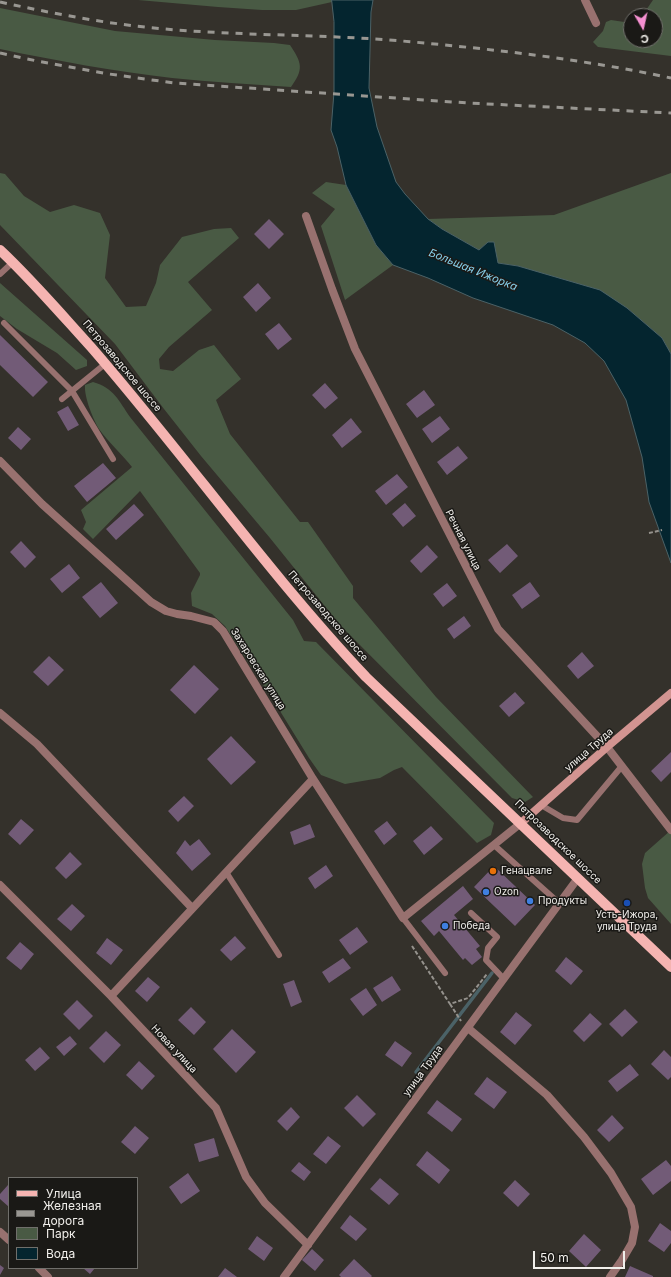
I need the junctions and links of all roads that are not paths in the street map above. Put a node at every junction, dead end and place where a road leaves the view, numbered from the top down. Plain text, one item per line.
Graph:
1 (585, 0) edge
2 (596, 22) dead end
3 (306, 216) dead end
4 (0, 250) edge
5 (13, 262) junction
6 (0, 274) edge
7 (4, 323) dead end
8 (105, 364) junction
9 (72, 391) junction
10 (62, 399) dead end
11 (113, 459) dead end
12 (0, 462) edge
13 (671, 693) edge
14 (0, 713) edge
15 (607, 747) junction
16 (622, 766) junction
17 (313, 779) junction
18 (541, 805) junction
19 (521, 823) junction
20 (671, 830) edge
21 (494, 845) junction
22 (226, 872) junction
23 (578, 878) junction
24 (0, 885) edge
25 (559, 903) junction
26 (192, 908) junction
27 (472, 913) dead end
28 (403, 918) junction
29 (279, 955) dead end
30 (671, 967) edge
31 (445, 973) dead end
32 (504, 979) junction
33 (110, 996) junction
34 (468, 1028) junction
35 (0, 1232) edge
36 (8, 1239) edge
37 (308, 1244) junction
38 (40, 1269) edge
39 (48, 1277) edge
40 (284, 1277) edge
41 (610, 1277) edge

1 - 2 street
3 - 15 street, Речная улица
4 - 5 main road, Петрозаводское шоссе
5 - 6 lane
5 - 8 main road, Петрозаводское шоссе
7 - 9 lane
8 - 9 lane
8 - 19 main road, Петрозаводское шоссе
9 - 10 lane
9 - 11 lane
12 - 17 street, Захаровская улица
13 - 15 main road, улица Труда
14 - 26 street
15 - 16 street, Речная улица
15 - 18 main road, улица Труда
16 - 18 lane
16 - 20 street, Речная улица
17 - 22 street
17 - 28 street, Захаровская улица
18 - 19 main road, улица Труда
19 - 21 street
19 - 23 main road, Петрозаводское шоссе
21 - 25 lane
21 - 28 street
22 - 26 street
22 - 29 lane
23 - 25 street, улица Труда
23 - 30 main road, Петрозаводское шоссе
24 - 33 street, Новая улица
25 - 32 street, улица Труда
26 - 33 street
27 - 32 lane
28 - 31 lane
32 - 34 street, улица Труда
33 - 37 street, Новая улица
34 - 37 street, улица Труда
34 - 41 street
35 - 36 street
37 - 40 street, улица Труда
38 - 39 street

